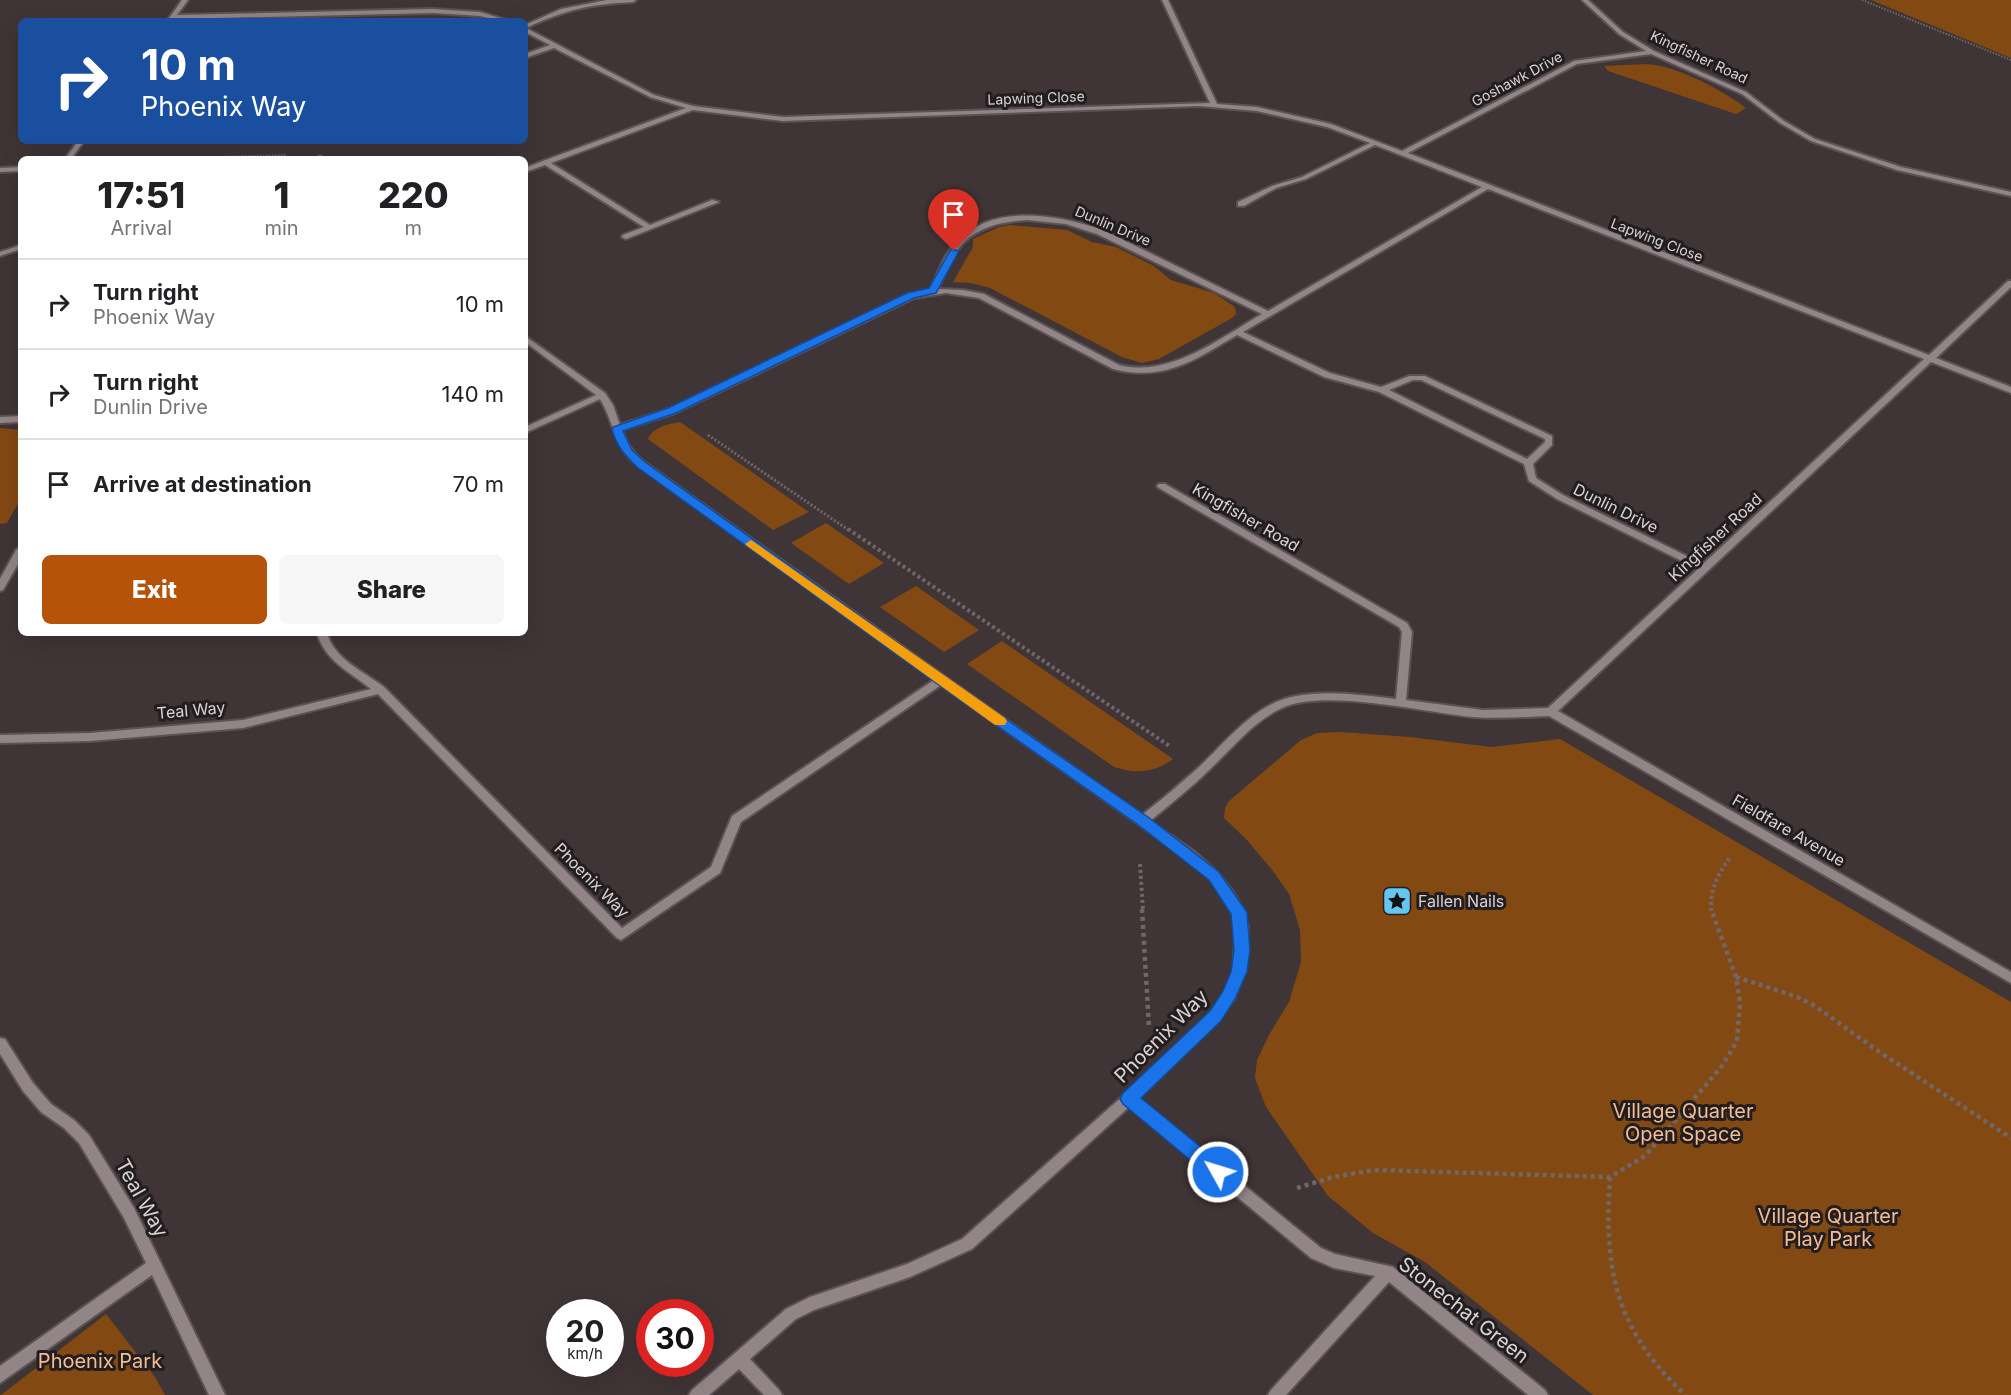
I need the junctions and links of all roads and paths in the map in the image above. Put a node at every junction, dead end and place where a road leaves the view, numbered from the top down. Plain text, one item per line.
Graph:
1 (185, 0) edge
2 (622, 0) edge
3 (633, 0) edge
4 (1165, 0) edge
5 (1585, 0) edge
6 (1862, 0) edge
7 (366, 13) junction
8 (172, 18) edge
9 (204, 18) edge
10 (364, 18) edge
11 (494, 18) edge
12 (528, 26) edge
13 (528, 30) edge
14 (556, 45) junction
15 (1652, 52) junction
16 (528, 55) edge
17 (2011, 60) edge
18 (1215, 105) junction
19 (693, 108) junction
20 (1375, 143) junction
21 (1401, 154) junction
22 (268, 156) edge
23 (310, 156) edge
24 (545, 162) junction
25 (18, 169) edge
26 (528, 169) edge
27 (0, 170) edge
28 (1487, 187) junction
29 (2011, 194) edge
30 (715, 202) dead end
31 (1241, 204) dead end
32 (650, 228) junction
33 (626, 237) dead end
34 (18, 248) edge
35 (0, 254) edge
36 (2011, 283) edge
37 (933, 291) junction
38 (1269, 314) junction
39 (1237, 332) junction
40 (528, 340) edge
41 (1930, 359) junction
42 (1382, 390) junction
43 (2011, 390) edge
44 (602, 395) junction
45 (672, 411) junction
46 (18, 419) edge
47 (0, 420) edge
48 (528, 429) edge
49 (617, 429) junction
50 (1528, 463) junction
51 (1162, 486) dead end
52 (18, 555) edge
53 (1703, 568) junction
54 (0, 588) edge
55 (323, 636) edge
56 (941, 680) junction
57 (381, 690) junction
58 (1401, 703) junction
59 (1551, 712) junction
60 (0, 739) edge
61 (1204, 769) junction
62 (1143, 820) junction
63 (1750, 826) junction
64 (1736, 977) junction
65 (2011, 978) edge
66 (0, 1043) edge
67 (1152, 1077) junction
68 (1129, 1099) junction
69 (2011, 1138) edge
70 (1610, 1176) junction
71 (1254, 1201) junction
72 (154, 1265) junction
73 (1388, 1272) junction
74 (739, 1358) junction
75 (0, 1375) edge
76 (217, 1395) edge
77 (698, 1395) edge
78 (774, 1395) edge
79 (1276, 1395) edge
80 (1540, 1395) edge
81 (1685, 1395) edge

1 - 8 street
2 - 3 street
2 - 12 street
4 - 18 street
5 - 15 street, Kingfisher Road
6 - 17 path
7 - 9 street
7 - 10 street
7 - 11 street
13 - 14 street, Lapwing Close
14 - 16 street
14 - 19 street, Lapwing Close
15 - 21 street, Goshawk Drive
15 - 29 street, Kingfisher Road
18 - 19 street, Lapwing Close
18 - 20 street, Lapwing Close
19 - 24 street, Lapwing Close
20 - 21 street, Lapwing Close
20 - 31 street
21 - 28 street, Lapwing Close
22 - 23 path
24 - 26 street, Lapwing Close
24 - 32 street
25 - 27 street
28 - 38 street
28 - 41 street, Lapwing Close
30 - 32 street
32 - 33 street
34 - 35 street
36 - 41 street, Kingfisher Road
37 - 38 street, Dunlin Drive
37 - 39 street
37 - 45 street
38 - 39 street
39 - 42 street
40 - 44 street, Phoenix Way
41 - 43 street, Lapwing Close
41 - 53 street, Kingfisher Road
42 - 50 street
42 - 50 street
44 - 48 street
44 - 49 street, Phoenix Way
45 - 49 street
45 - 61 path
46 - 47 street
49 - 56 street, Phoenix Way
50 - 53 street, Dunlin Drive
51 - 58 street, Kingfisher Road
52 - 54 street
53 - 59 street, Kingfisher Road
55 - 57 street, Phoenix Way
56 - 57 street, Phoenix Way
56 - 62 street, Phoenix Way
57 - 60 street, Teal Way
58 - 59 street
58 - 61 street
59 - 63 street, Fieldfare Avenue
61 - 62 street
62 - 67 path
62 - 67 street, Phoenix Way
63 - 64 path
63 - 65 street, Fieldfare Avenue
64 - 69 path
64 - 70 path
66 - 72 street, Teal Way
67 - 68 street, Phoenix Way
68 - 71 street, Stonechat Green
68 - 74 street, Phoenix Way
70 - 71 path
70 - 81 path
71 - 73 street, Stonechat Green
72 - 75 street, Teal Way
72 - 76 street, Teal Way
73 - 79 street
73 - 80 street, Stonechat Green
74 - 77 street, Phoenix Way
74 - 78 street

